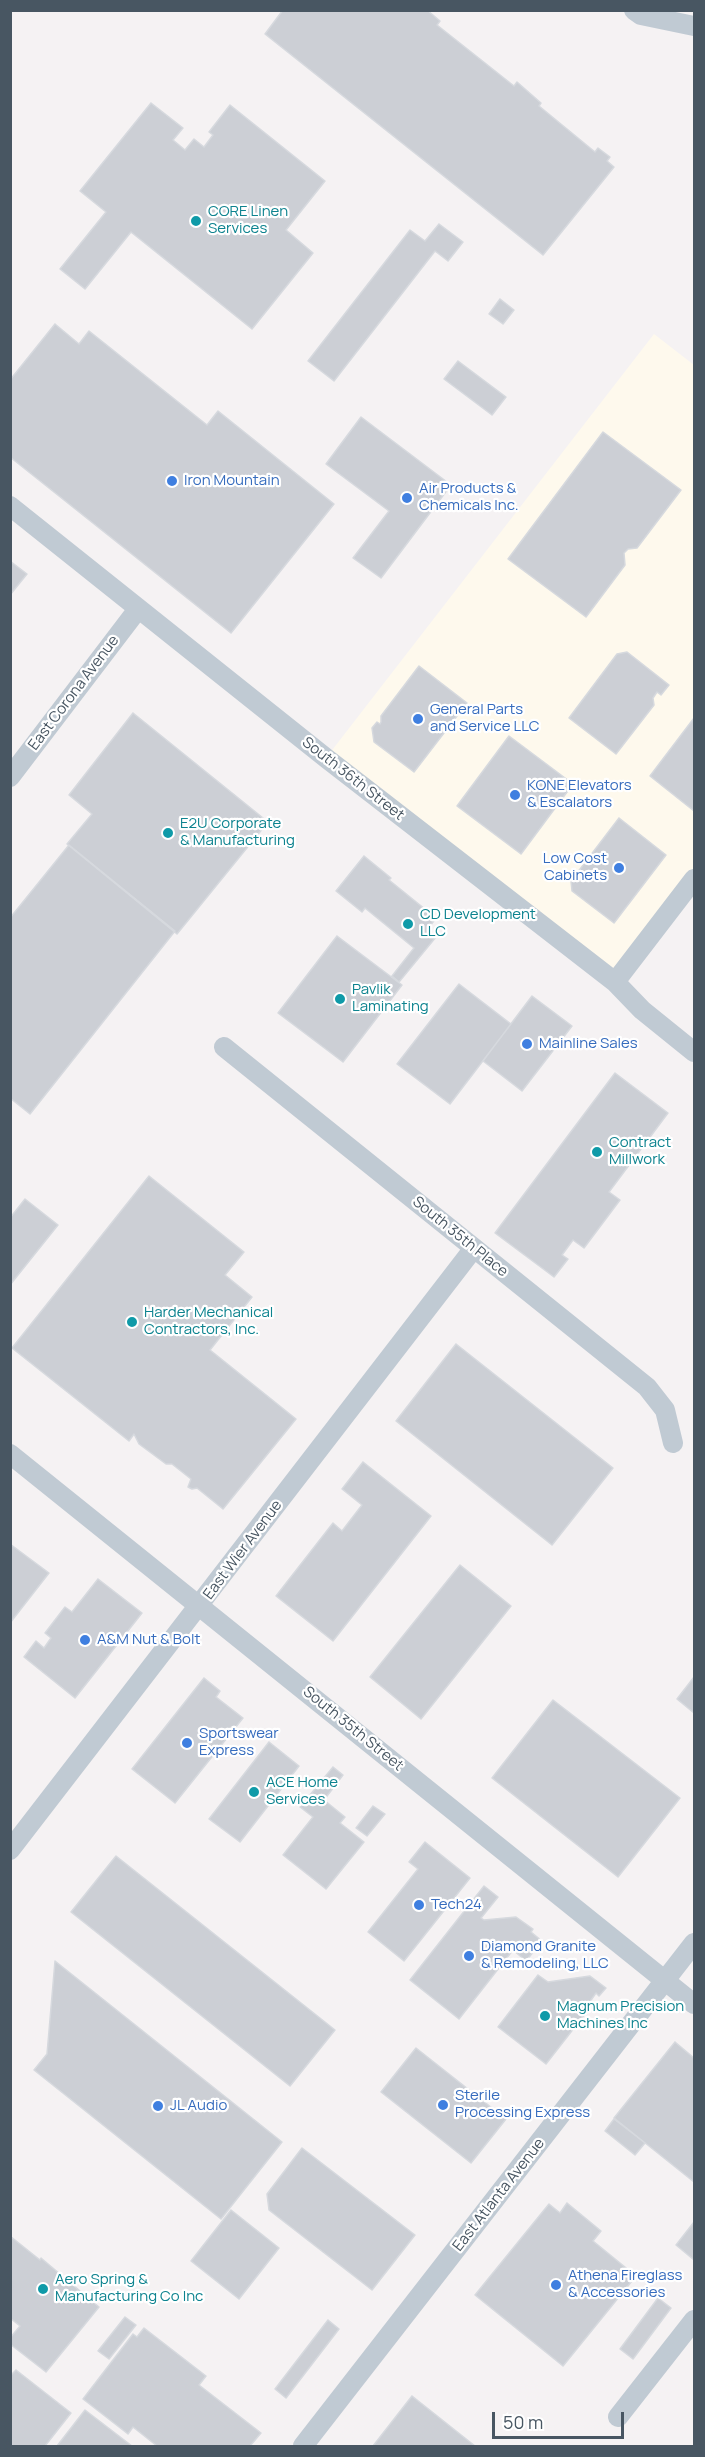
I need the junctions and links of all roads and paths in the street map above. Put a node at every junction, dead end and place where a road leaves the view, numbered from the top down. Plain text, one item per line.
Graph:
1 (634, 10) edge
2 (694, 26) edge
3 (10, 506) edge
4 (138, 609) junction
5 (10, 777) edge
6 (694, 879) edge
7 (615, 982) junction
8 (224, 1047) dead end
9 (694, 1052) edge
10 (474, 1248) junction
11 (673, 1443) dead end
12 (10, 1454) edge
13 (200, 1605) junction
14 (10, 1850) edge
15 (694, 1943) edge
16 (665, 1980) junction
17 (694, 2004) edge
18 (694, 2320) edge
19 (618, 2417) dead end
20 (303, 2446) edge

1 - 2 street
3 - 4 street, South 36th Street
4 - 5 street, East Corona Avenue
4 - 7 street, South 36th Street
6 - 7 street
7 - 9 street, South 36th Street
8 - 10 street, South 35th Place
10 - 11 street, South 35th Place
10 - 13 street, East Wier Avenue
12 - 13 street, South 35th Street
13 - 14 street, East Wier Avenue
13 - 16 street, South 35th Street
15 - 16 street, East Atlanta Avenue
16 - 17 street, South 35th Street
16 - 20 street, East Atlanta Avenue
18 - 19 street

